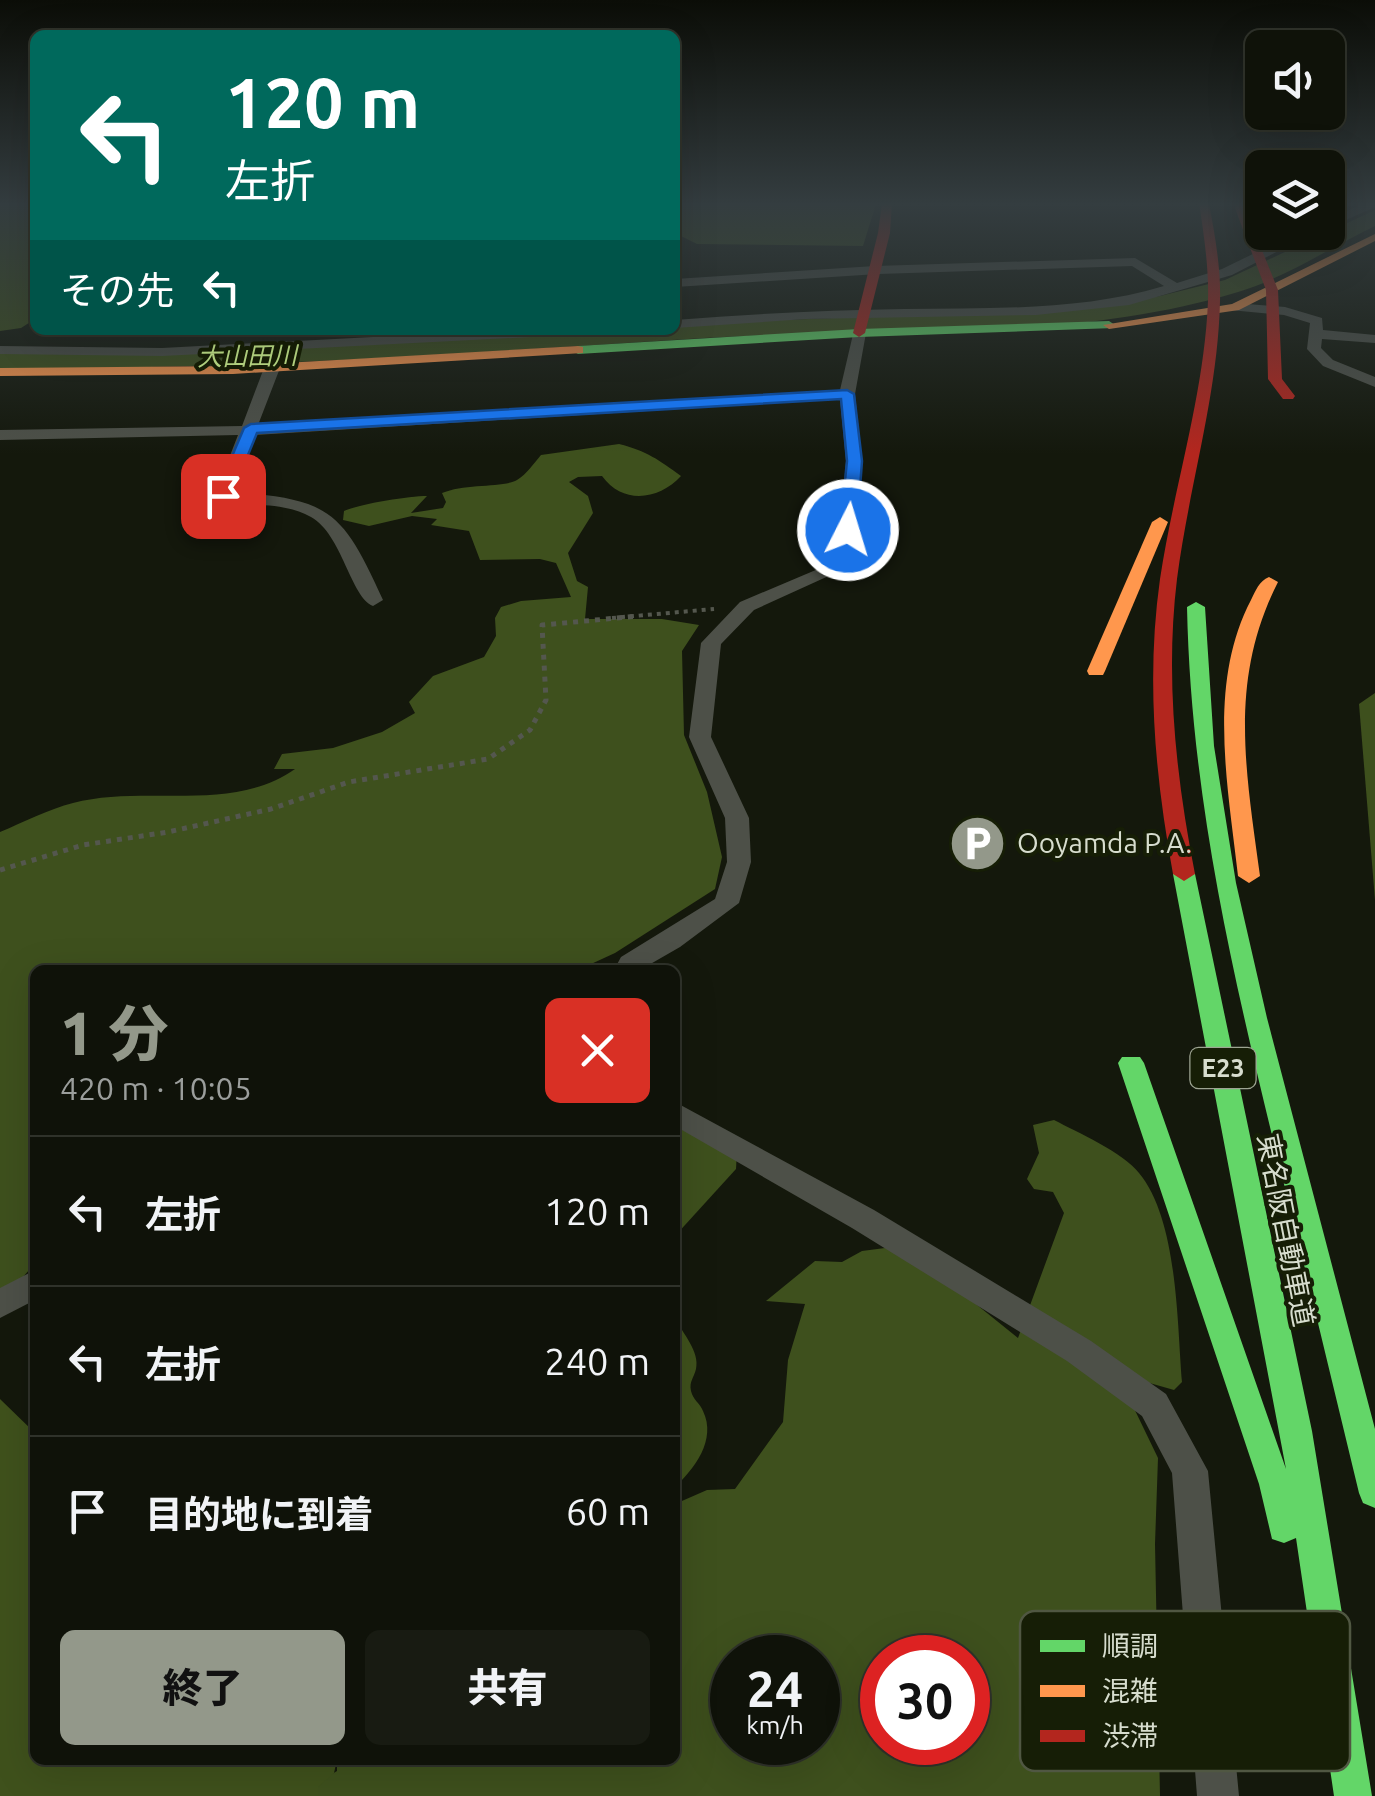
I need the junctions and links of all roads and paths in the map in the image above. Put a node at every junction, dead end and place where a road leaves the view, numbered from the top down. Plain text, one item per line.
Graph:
1 (870, 287) edge
2 (1175, 287) edge
3 (1184, 287) edge
4 (1219, 287) edge
5 (1236, 287) edge
6 (1270, 287) edge
7 (1274, 287) edge
8 (1178, 289) junction
9 (1236, 319) junction
10 (680, 324) edge
11 (862, 324) junction
12 (30, 332) edge
13 (1317, 334) junction
14 (475, 335) edge
15 (1375, 339) edge
16 (7, 350) edge
17 (272, 368) junction
18 (0, 369) edge
19 (1375, 382) edge
20 (1281, 387) dead end
21 (847, 394) junction
22 (251, 428) junction
23 (0, 435) edge
24 (1185, 481) junction
25 (1268, 582) dead end
26 (1197, 585) dead end
27 (373, 600) dead end
28 (747, 606) junction
29 (1096, 670) dead end
30 (0, 870) edge
31 (629, 965) edge
32 (1131, 1063) dead end
33 (1270, 1076) junction
34 (680, 1116) edge
35 (30, 1286) edge
36 (0, 1306) edge
37 (1375, 1493) edge
38 (1287, 1542) dead end
39 (1295, 1581) dead end
40 (1202, 1611) edge
41 (1301, 1611) edge
42 (1328, 1611) edge
43 (1350, 1770) edge
44 (1216, 1771) edge
45 (1335, 1771) edge
46 (1218, 1796) edge
47 (1340, 1796) edge
48 (1353, 1796) edge

1 - 11 main road
2 - 8 street
3 - 8 street
4 - 24 main road, 東名阪自動車道 / E23
5 - 9 main road, 東名阪自動車道 / E23
6 - 20 main road
7 - 9 main road
8 - 11 street
9 - 11 main road
9 - 13 street
10 - 11 street
11 - 17 main road
11 - 21 street
12 - 16 street
13 - 15 street
13 - 19 street
14 - 16 street
16 - 18 street
17 - 18 main road
17 - 22 street
21 - 22 street
21 - 28 street
22 - 23 street
22 - 27 street
24 - 29 main road
24 - 42 main road, 東名阪自動車道 / E23
25 - 33 main road
26 - 33 main road, 東名阪自動車道 / E23
28 - 30 path
28 - 31 street
32 - 38 main road
33 - 37 main road, 東名阪自動車道 / E23
34 - 40 street
35 - 36 street
39 - 41 main road
43 - 48 main road, 東名阪自動車道 / E23
44 - 46 street
45 - 47 main road

